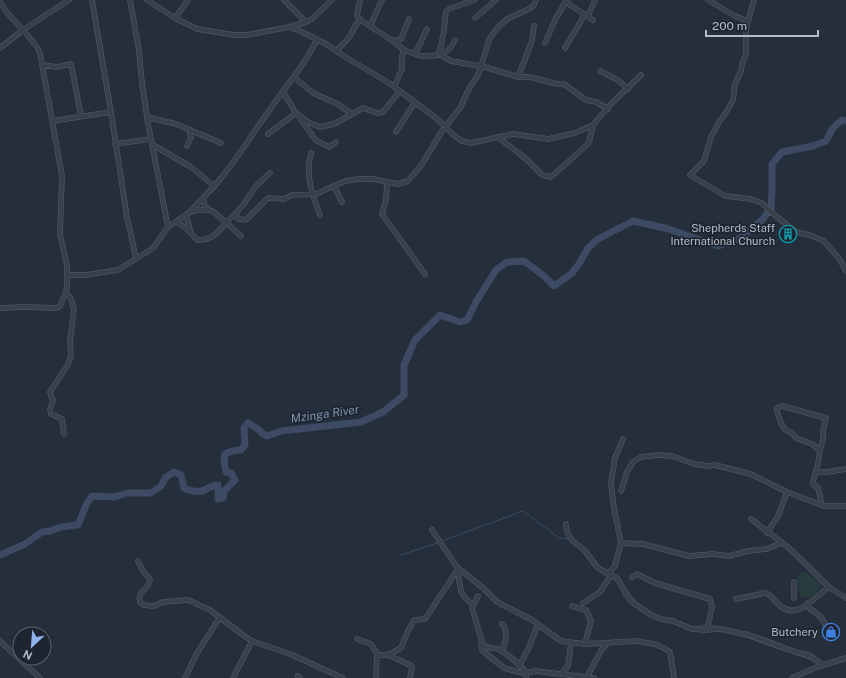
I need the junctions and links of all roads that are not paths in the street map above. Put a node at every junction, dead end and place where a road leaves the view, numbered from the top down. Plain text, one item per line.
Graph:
1 (69, 0) edge
2 (92, 0) edge
3 (130, 0) edge
4 (147, 0) edge
5 (188, 0) edge
6 (284, 0) edge
7 (332, 0) edge
8 (360, 0) edge
9 (382, 0) edge
10 (475, 0) edge
11 (496, 0) edge
12 (536, 0) edge
13 (566, 0) edge
14 (595, 0) edge
15 (708, 0) edge
16 (754, 0) edge
17 (0, 2) edge
18 (586, 15) junction
19 (175, 18) junction
20 (475, 18) dead end
21 (409, 19) dead end
22 (361, 20) junction
23 (593, 20) dead end
24 (748, 21) junction
25 (306, 22) junction
26 (370, 26) junction
27 (534, 26) dead end
28 (289, 27) junction
29 (427, 29) dead end
30 (23, 30) junction
31 (316, 39) junction
32 (455, 40) dead end
33 (393, 41) junction
34 (546, 43) dead end
35 (0, 48) edge
36 (565, 48) dead end
37 (404, 50) junction
38 (337, 51) junction
39 (415, 54) junction
40 (438, 54) junction
41 (43, 65) junction
42 (481, 67) junction
43 (600, 71) dead end
44 (641, 75) dead end
45 (294, 77) junction
46 (518, 77) junction
47 (394, 86) junction
48 (628, 89) junction
49 (400, 91) junction
50 (283, 92) junction
51 (415, 102) junction
52 (608, 108) junction
53 (111, 112) junction
54 (297, 114) junction
55 (352, 114) junction
56 (81, 116) junction
57 (147, 117) junction
58 (52, 120) junction
59 (593, 124) junction
60 (445, 126) junction
61 (190, 130) junction
62 (396, 132) dead end
63 (268, 134) dead end
64 (498, 137) junction
65 (151, 139) junction
66 (336, 142) dead end
67 (221, 143) dead end
68 (115, 144) junction
69 (153, 145) junction
70 (187, 146) dead end
71 (311, 153) dead end
72 (270, 173) dead end
73 (387, 182) junction
74 (214, 186) junction
75 (334, 186) junction
76 (312, 194) junction
77 (203, 198) junction
78 (342, 202) dead end
79 (209, 210) junction
80 (190, 213) junction
81 (234, 215) junction
82 (320, 215) dead end
83 (188, 221) junction
84 (175, 222) junction
85 (226, 222) junction
86 (168, 227) junction
87 (191, 233) junction
88 (241, 236) dead end
89 (136, 258) junction
90 (846, 271) edge
91 (425, 274) dead end
92 (67, 275) junction
93 (66, 292) junction
94 (0, 308) edge
95 (64, 434) dead end
96 (623, 439) dead end
97 (820, 450) junction
98 (846, 468) edge
99 (816, 472) junction
100 (622, 491) dead end
101 (787, 492) junction
102 (822, 505) junction
103 (846, 506) edge
104 (751, 519) dead end
105 (566, 524) dead end
106 (432, 530) dead end
107 (767, 533) junction
108 (620, 543) junction
109 (781, 543) junction
110 (138, 561) dead end
111 (458, 568) junction
112 (610, 574) junction
113 (632, 578) dead end
114 (794, 582) dead end
115 (829, 587) junction
116 (478, 596) dead end
117 (794, 598) dead end
118 (846, 598) edge
119 (736, 600) dead end
120 (583, 603) dead end
121 (808, 603) junction
122 (473, 605) junction
123 (572, 606) dead end
124 (220, 617) junction
125 (502, 624) dead end
126 (538, 624) junction
127 (828, 629) dead end
128 (707, 630) junction
129 (357, 639) dead end
130 (481, 639) junction
131 (0, 641) edge
132 (252, 641) junction
133 (571, 643) junction
134 (608, 643) junction
135 (588, 644) junction
136 (400, 649) junction
137 (502, 651) junction
138 (388, 655) junction
139 (378, 656) junction
140 (845, 659) edge
141 (401, 661) junction
142 (520, 665) junction
143 (823, 665) junction
144 (846, 665) edge
145 (561, 674) junction
146 (527, 675) edge
147 (587, 677) junction
148 (40, 678) edge
149 (185, 678) edge
150 (233, 678) edge
151 (343, 678) edge
152 (376, 678) edge
153 (410, 678) edge
154 (594, 678) edge
155 (674, 678) edge
156 (792, 678) edge

1 - 30 street
2 - 53 street
3 - 57 street
4 - 19 street
5 - 19 street
6 - 25 street
7 - 25 street
8 - 22 street
9 - 26 street
10 - 40 street
11 - 20 street
12 - 42 street
13 - 18 street
13 - 34 street
14 - 18 street
15 - 24 street
16 - 24 street
17 - 30 street
18 - 23 street
18 - 36 street
19 - 28 street
21 - 33 street
22 - 26 street
22 - 38 street
24 - 90 street
25 - 28 street
26 - 33 street
27 - 46 street
28 - 31 street
29 - 39 street
30 - 35 street
30 - 41 street
31 - 38 street
31 - 45 street
32 - 40 street
33 - 37 street
37 - 39 street
37 - 47 street
38 - 47 street
39 - 40 street
40 - 42 street
41 - 56 street
41 - 58 street
42 - 46 street
42 - 60 street
43 - 48 street
44 - 48 street
45 - 50 street
45 - 55 street
46 - 52 street
47 - 49 street
48 - 52 street
49 - 51 street
49 - 55 street
50 - 54 street
50 - 74 street
51 - 60 street
51 - 62 street
52 - 59 street
53 - 56 street
53 - 68 street
54 - 55 street
54 - 63 street
54 - 66 street
56 - 58 street
57 - 61 street
57 - 65 street
58 - 92 street
59 - 64 street
59 - 64 street
60 - 64 street
60 - 73 street
61 - 67 street
61 - 70 street
65 - 68 street
65 - 69 street
68 - 89 street
69 - 74 street
69 - 86 street
71 - 76 street
72 - 81 street
73 - 75 street
73 - 91 street
74 - 77 street
75 - 76 street
75 - 78 street
76 - 81 street
76 - 82 street
77 - 79 street
77 - 80 street
79 - 80 street
79 - 85 street
80 - 83 street
80 - 83 street
80 - 84 street
81 - 85 street
83 - 87 street
84 - 86 street
84 - 87 street
85 - 87 street
85 - 88 street
86 - 89 street
89 - 92 street
92 - 93 street
93 - 94 street
93 - 95 street
96 - 108 street
97 - 97 street
97 - 99 street
98 - 99 street
99 - 102 street
100 - 101 street
101 - 102 street
101 - 107 street
102 - 103 street
104 - 107 street
105 - 112 street
106 - 111 street
107 - 109 street
108 - 109 street
108 - 112 street
109 - 115 street
110 - 124 street
111 - 122 street
111 - 126 street
111 - 136 street
112 - 120 street
112 - 128 street
113 - 128 street
114 - 117 street
115 - 118 street
115 - 121 street
116 - 122 street
119 - 121 street
121 - 127 street
122 - 130 street
123 - 135 street
124 - 132 street
124 - 149 street
125 - 137 street
126 - 133 street
126 - 142 street
128 - 143 street
129 - 139 street
130 - 137 street
130 - 146 street
131 - 148 street
132 - 150 street
132 - 151 street
133 - 135 street
133 - 145 street
134 - 135 street
134 - 147 street
134 - 155 street
136 - 138 street
136 - 141 street
137 - 142 street
138 - 139 street
138 - 141 street
139 - 152 street
140 - 143 street
140 - 144 street
141 - 153 street
142 - 146 street
143 - 156 street
145 - 146 street
145 - 147 street
147 - 154 street

